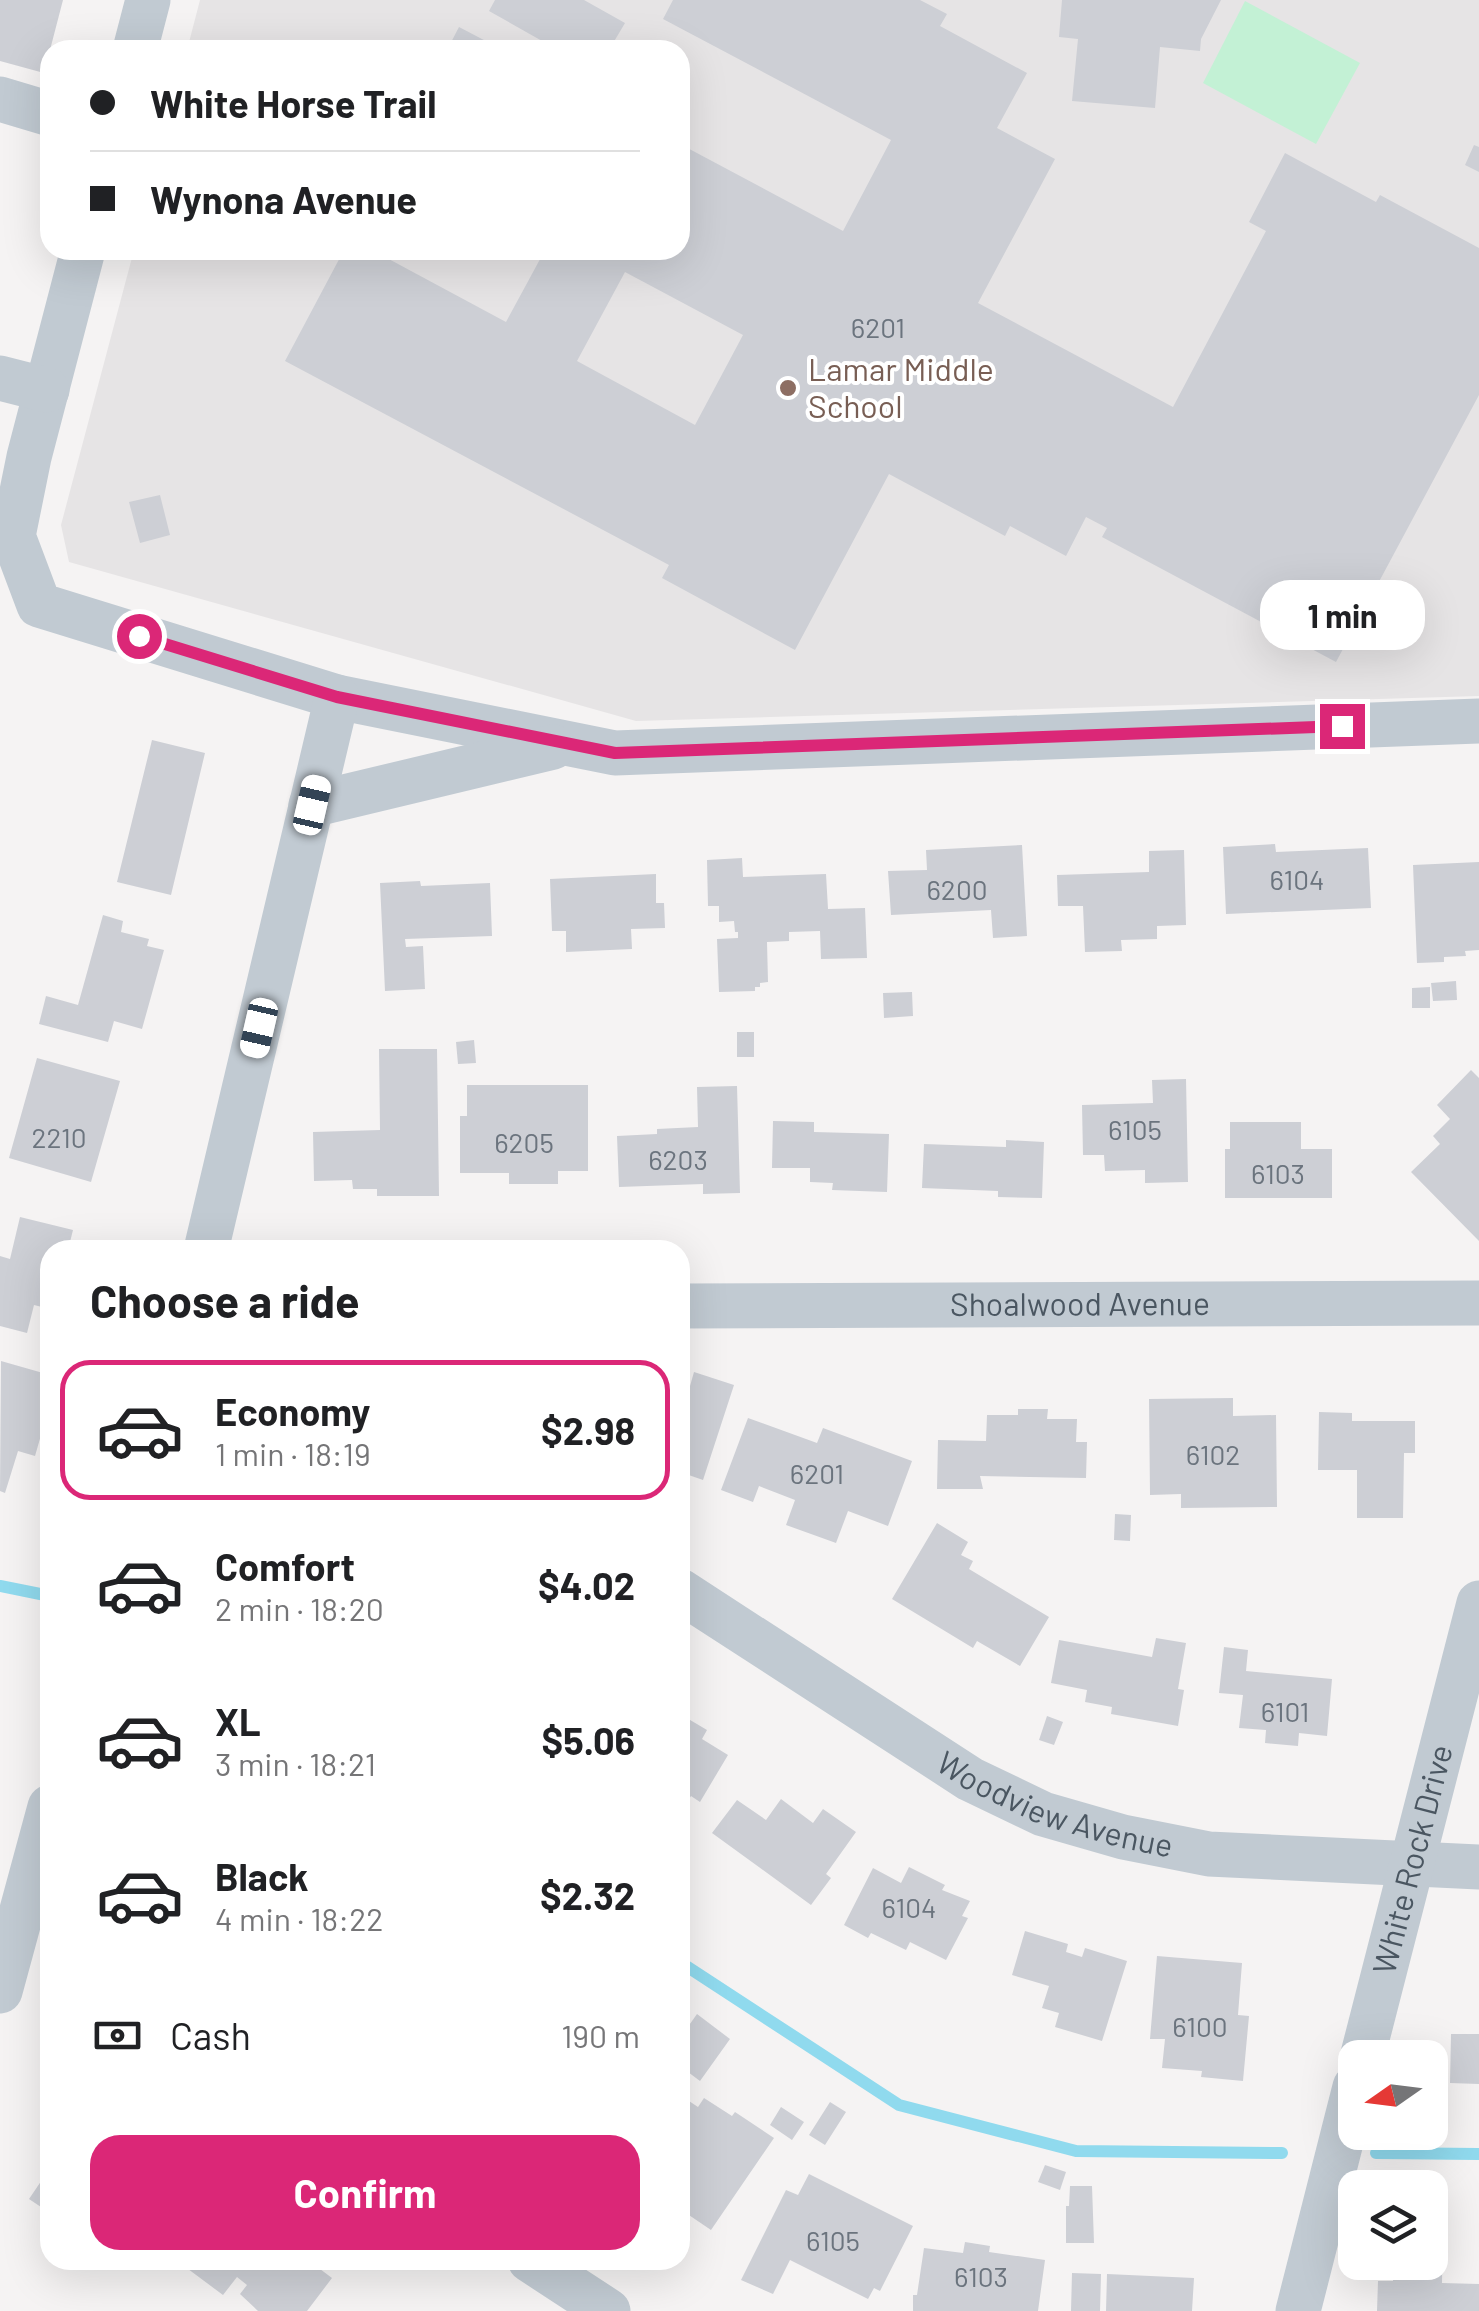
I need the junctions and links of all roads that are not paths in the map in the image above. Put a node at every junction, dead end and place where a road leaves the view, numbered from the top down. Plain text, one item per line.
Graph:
1 (148, 0) edge
2 (138, 40) edge
3 (0, 99) edge
4 (40, 111) edge
5 (80, 260) edge
6 (0, 378) edge
7 (47, 390) junction
8 (15, 590) edge
9 (337, 697) junction
10 (1479, 721) edge
11 (568, 744) junction
12 (312, 805) junction
13 (208, 1240) edge
14 (1479, 1303) edge
15 (690, 1306) edge
16 (690, 1598) edge
17 (1479, 1603) edge
18 (1411, 1865) junction
19 (1479, 1866) edge
20 (40, 1887) edge
21 (34, 1935) edge
22 (0, 1991) edge
23 (1367, 2040) edge
24 (1339, 2150) edge
25 (545, 2270) edge
26 (608, 2311) edge
27 (1298, 2311) edge

1 - 2 street
3 - 4 street
5 - 7 street
6 - 7 street
7 - 8 street
8 - 9 street
9 - 11 street
9 - 12 street
10 - 11 street
11 - 12 street
12 - 13 street
14 - 15 street, Shoalwood Avenue
16 - 18 street, Woodview Avenue
17 - 18 street, White Rock Drive
18 - 19 street, Woodview Avenue
18 - 23 street, White Rock Drive
20 - 21 street
21 - 22 street
24 - 27 street
25 - 26 street

